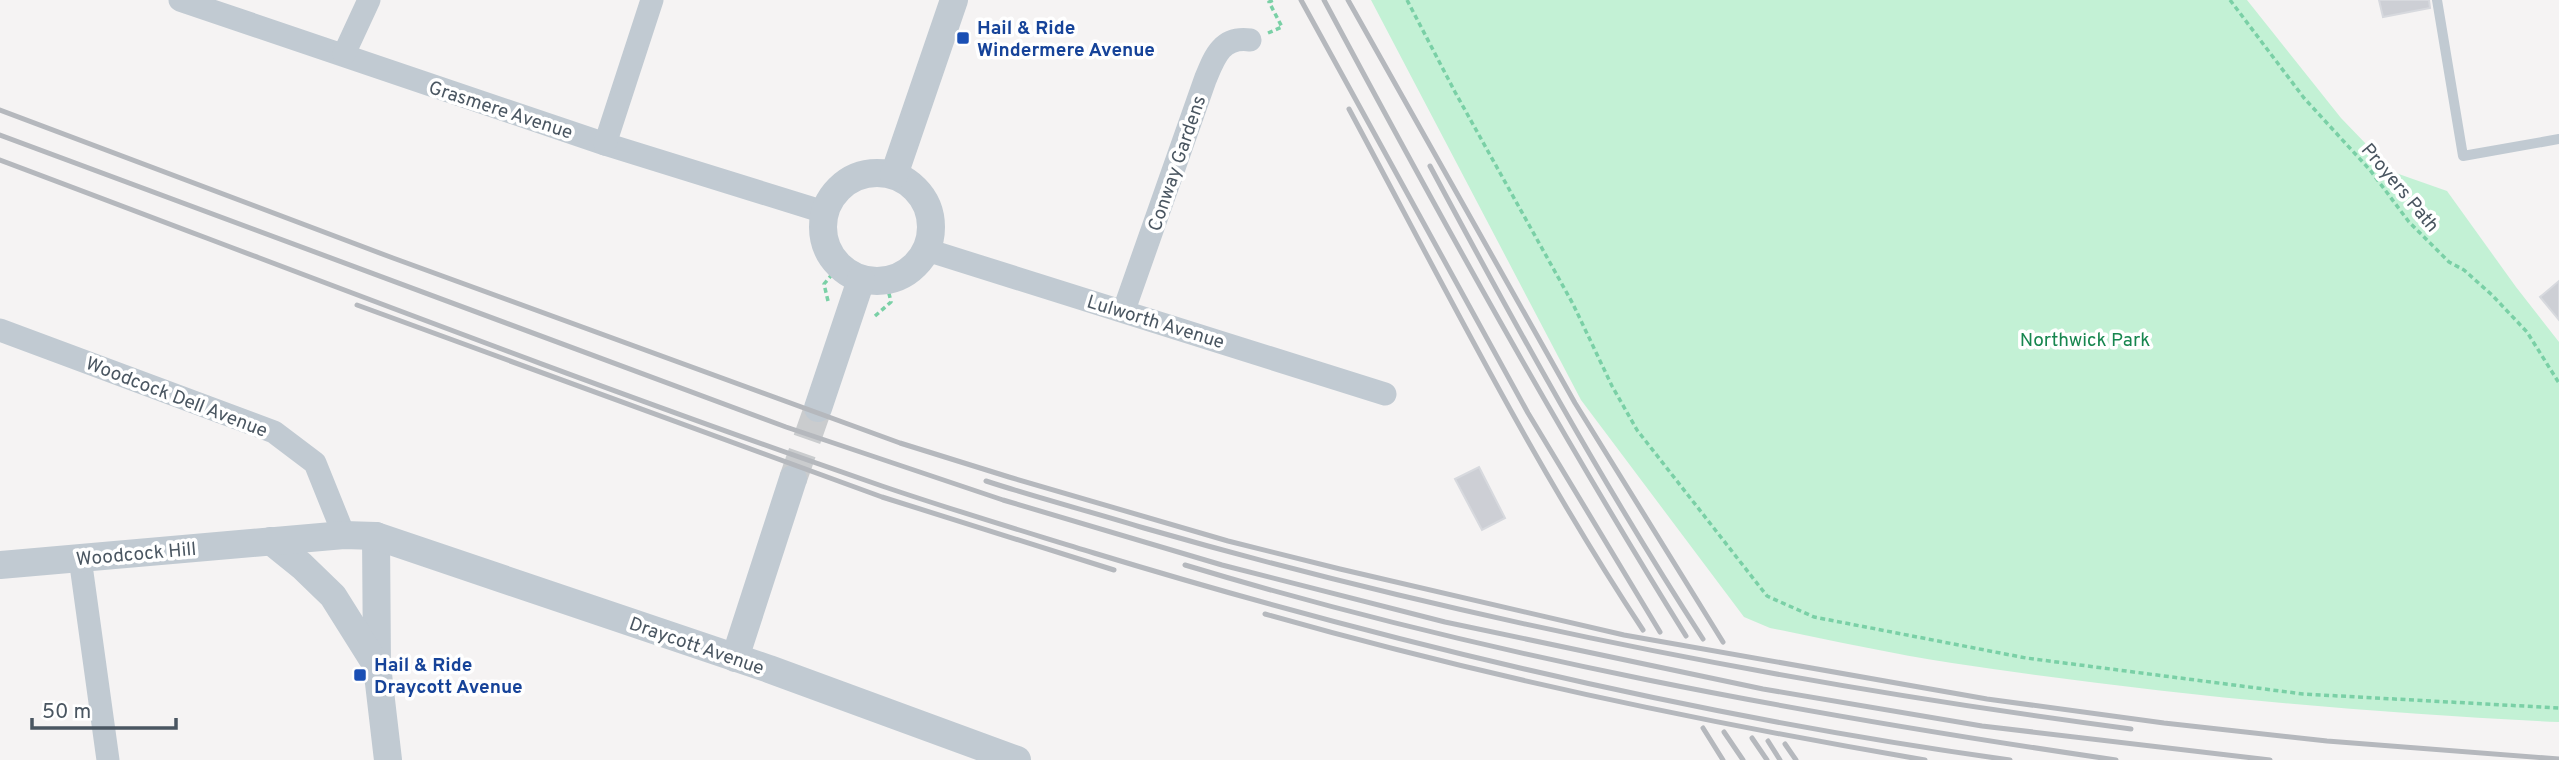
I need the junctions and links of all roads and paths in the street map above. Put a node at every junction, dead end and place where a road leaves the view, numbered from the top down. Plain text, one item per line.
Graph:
1 (180, 0) edge
2 (369, 0) edge
3 (652, 0) edge
4 (954, 0) edge
5 (1274, 0) edge
6 (1408, 0) edge
7 (2230, 0) edge
8 (2437, 0) edge
9 (1282, 27) dead end
10 (1250, 40) dead end
11 (344, 54) junction
12 (2559, 139) edge
13 (605, 144) junction
14 (894, 175) junction
15 (824, 212) junction
16 (927, 250) junction
17 (861, 280) junction
18 (1124, 310) junction
19 (0, 330) edge
20 (2559, 383) edge
21 (1385, 394) dead end
22 (818, 408) tunnel mouth
23 (793, 480) tunnel mouth
24 (344, 535) junction
25 (376, 536) junction
26 (271, 541) junction
27 (80, 558) junction
28 (0, 565) edge
29 (735, 658) junction
30 (377, 666) junction
31 (2559, 708) edge
32 (108, 760) edge
33 (388, 760) edge
34 (1017, 760) edge

1 - 11 street, Grasmere Avenue
2 - 11 street
3 - 13 street
4 - 14 street
5 - 9 path
6 - 31 path
7 - 20 path, Proyers Path
8 - 12 lane
10 - 18 street, Conway Gardens
11 - 13 street, Grasmere Avenue
13 - 15 street, Grasmere Avenue
14 - 15 street
14 - 16 street
15 - 17 street
16 - 17 street
16 - 18 street, Lulworth Avenue
17 - 22 street
18 - 21 street, Lulworth Avenue
19 - 24 street, Woodcock Dell Avenue
23 - 29 street
24 - 25 street, Woodcock Hill
24 - 26 street, Woodcock Hill
25 - 29 street, Draycott Avenue
25 - 30 street
26 - 27 street, Woodcock Hill
26 - 30 street
27 - 28 street, Woodcock Hill
27 - 32 street
29 - 34 street, Draycott Avenue
30 - 33 street

